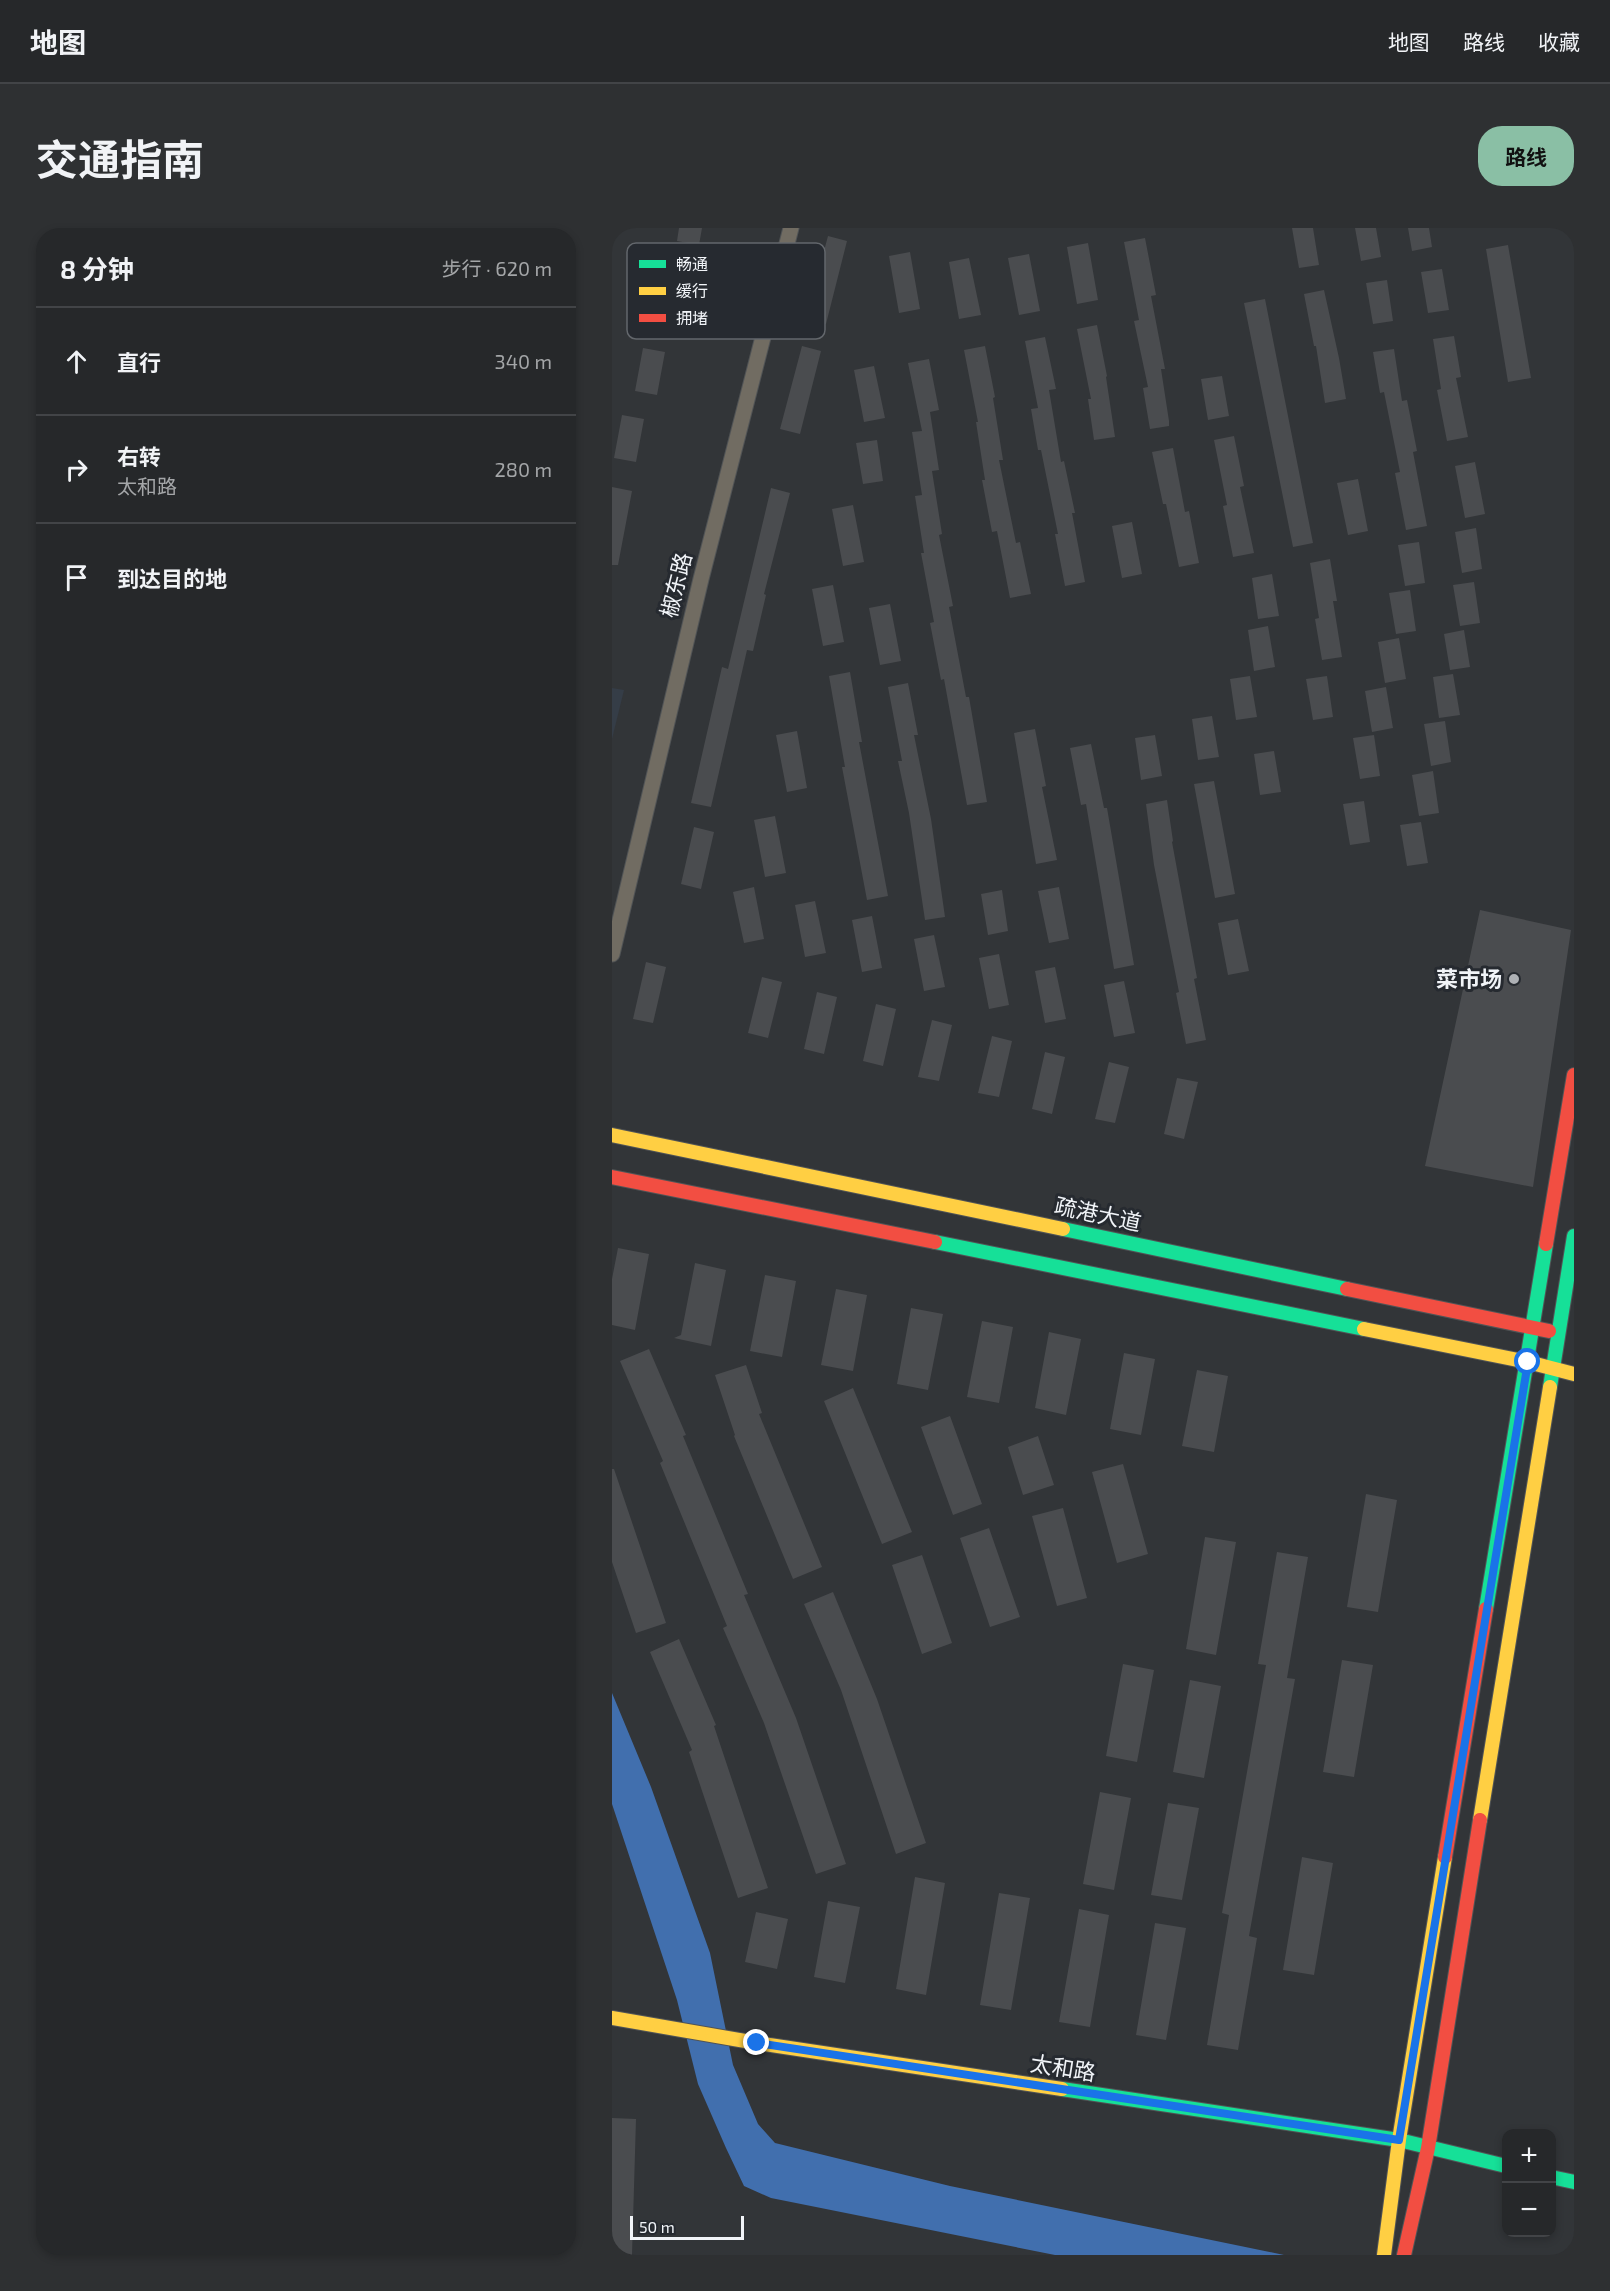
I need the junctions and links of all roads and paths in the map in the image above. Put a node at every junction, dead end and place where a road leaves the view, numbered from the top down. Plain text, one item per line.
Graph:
1 (791, 228) edge
2 (787, 243) edge
3 (762, 339) edge
4 (612, 954) edge
5 (1574, 1075) edge
6 (612, 1135) edge
7 (612, 1177) edge
8 (1574, 1236) edge
9 (1534, 1326) junction
10 (1559, 1333) junction
11 (1574, 1337) edge
12 (1528, 1362) junction
13 (1554, 1369) junction
14 (1574, 1374) edge
15 (612, 2018) edge
16 (1399, 2140) junction
17 (1428, 2148) junction
18 (1502, 2165) edge
19 (1556, 2178) edge
20 (1574, 2182) edge
21 (1384, 2255) edge
22 (1404, 2255) edge

1 - 2 street, 椒东路
3 - 4 street, 椒东路
5 - 9 main road
6 - 9 main road, 疏港大道
7 - 12 main road
8 - 10 main road
9 - 10 main road, 疏港大道
9 - 12 main road
10 - 11 main road, 疏港大道
10 - 13 main road
12 - 13 main road
12 - 16 main road
13 - 14 main road
13 - 17 main road
15 - 16 main road, 太和路
16 - 17 main road, 太和路
16 - 21 main road
17 - 18 main road, 太和路
17 - 22 main road
19 - 20 main road

